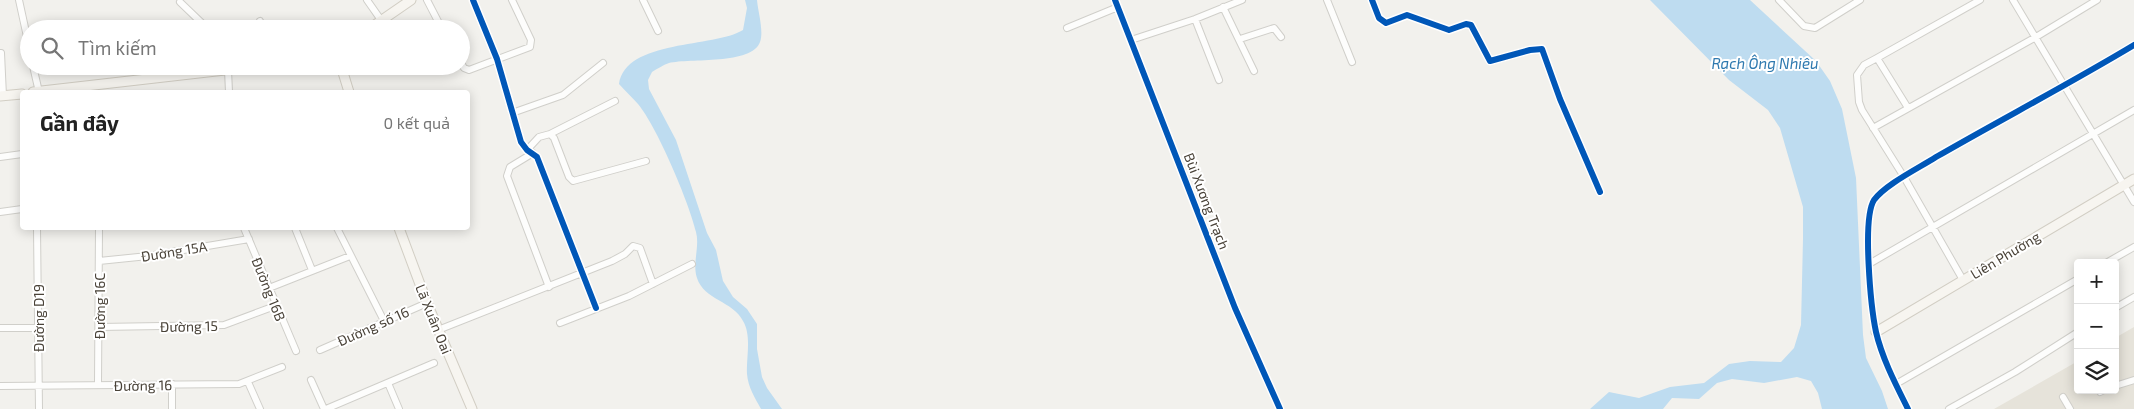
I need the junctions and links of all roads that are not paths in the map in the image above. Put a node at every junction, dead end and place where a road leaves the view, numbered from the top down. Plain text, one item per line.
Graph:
1 (19, 0) edge
2 (367, 0) edge
3 (411, 0) edge
4 (427, 0) edge
5 (472, 0) edge
6 (512, 0) edge
7 (643, 0) edge
8 (1242, 0) edge
9 (1327, 0) edge
10 (1372, 0) edge
11 (1779, 0) edge
12 (1860, 0) edge
13 (1980, 0) edge
14 (2013, 0) edge
15 (2097, 0) edge
16 (180, 2) dead end
17 (1116, 3) edge
18 (1223, 7) junction
19 (1194, 19) junction
20 (23, 20) edge
21 (199, 20) edge
22 (380, 20) edge
23 (386, 20) edge
24 (437, 20) edge
25 (1067, 28) dead end
26 (658, 31) dead end
27 (1281, 37) dead end
28 (2036, 37) junction
29 (1132, 40) junction
30 (1240, 40) junction
31 (2134, 45) edge
32 (1, 53) dead end
33 (1877, 58) junction
34 (497, 59) junction
35 (1352, 62) dead end
36 (603, 63) dead end
37 (470, 70) edge
38 (1254, 71) dead end
39 (35, 75) edge
40 (181, 75) edge
41 (226, 75) edge
42 (344, 75) edge
43 (166, 77) joint
44 (1219, 80) dead end
45 (2066, 86) junction
46 (103, 88) edge
47 (39, 90) edge
48 (71, 90) edge
49 (230, 90) edge
50 (348, 90) edge
51 (20, 94) edge
52 (1, 96) edge
53 (615, 101) dead end
54 (1908, 108) junction
55 (2134, 110) edge
56 (512, 113) junction
57 (1873, 128) junction
58 (550, 134) junction
59 (2094, 134) junction
60 (530, 152) junction
61 (20, 154) edge
62 (0, 157) edge
63 (646, 160) dead end
64 (1904, 177) junction
65 (2134, 178) edge
66 (2124, 184) junction
67 (1600, 192) dead end
68 (2134, 202) edge
69 (20, 210) edge
70 (0, 212) edge
71 (1933, 227) junction
72 (37, 230) edge
73 (99, 230) edge
74 (245, 230) edge
75 (296, 230) edge
76 (338, 230) edge
77 (400, 230) edge
78 (248, 239) junction
79 (2134, 247) edge
80 (350, 256) junction
81 (2113, 259) edge
82 (99, 261) junction
83 (692, 264) dead end
84 (1869, 264) junction
85 (312, 270) junction
86 (582, 273) junction
87 (1963, 280) junction
88 (2074, 281) edge
89 (653, 284) junction
90 (549, 287) junction
91 (269, 288) junction
92 (2134, 297) edge
93 (427, 303) junction
94 (275, 306) junction
95 (2119, 306) edge
96 (596, 308) junction
97 (384, 321) junction
98 (560, 323) dead end
99 (99, 327) junction
100 (0, 328) edge
101 (38, 328) junction
102 (438, 330) junction
103 (1876, 332) junction
104 (2074, 335) edge
105 (320, 350) dead end
106 (296, 351) dead end
107 (434, 363) dead end
108 (282, 367) dead end
109 (311, 380) dead end
110 (2134, 380) edge
111 (248, 382) junction
112 (388, 383) junction
113 (172, 384) junction
114 (1896, 384) junction
115 (98, 385) junction
116 (2119, 385) edge
117 (0, 386) edge
118 (38, 386) junction
119 (2063, 397) dead end
120 (39, 409) edge
121 (172, 409) edge
122 (260, 409) edge
123 (325, 409) edge
124 (399, 409) edge
125 (472, 409) edge
126 (1280, 409) edge
127 (1908, 409) edge
128 (1949, 409) edge
129 (2070, 409) edge

1 - 20 street
2 - 22 street
3 - 23 main road
4 - 24 street
5 - 34 street
6 - 34 street
7 - 26 street
8 - 18 street
9 - 35 street
10 - 67 street
11 - 12 street
13 - 33 street
14 - 28 street
15 - 28 street
16 - 21 street
17 - 25 street
17 - 29 street, Bùi Xương Trạch
18 - 19 street
18 - 30 street
19 - 29 street
19 - 44 street
27 - 30 street
28 - 45 street
28 - 54 street
29 - 126 street, Bùi Xương Trạch
30 - 38 street
31 - 45 street
32 - 52 street
33 - 54 street
33 - 57 street
34 - 37 street
34 - 56 street
36 - 56 street
39 - 47 street
40 - 43 main road
41 - 49 street
42 - 50 main road
43 - 46 main road
45 - 59 street
45 - 64 street
46 - 48 main road
51 - 52 main road
53 - 58 street
54 - 57 street
55 - 59 street
56 - 60 street
57 - 64 street
58 - 60 street
58 - 63 street
59 - 66 street
59 - 71 street
60 - 86 street
60 - 90 street
61 - 62 street
64 - 71 street
64 - 84 street
65 - 66 main road, Liên Phường
66 - 68 street
66 - 87 main road, Liên Phường
69 - 70 street
71 - 84 street
71 - 87 street
72 - 101 street, Đường D19
73 - 82 street, Đường 16C
74 - 78 street, Đường 16B
75 - 85 street
76 - 80 street
77 - 93 main road, Lã Xuân Oai
78 - 82 street, Đường 15A
78 - 91 street, Đường 16B
79 - 81 street
80 - 85 street
80 - 97 street
82 - 99 street, Đường 16C
83 - 89 street
84 - 103 street
85 - 91 street
86 - 89 street
86 - 90 street
86 - 96 street
87 - 103 main road, Liên Phường
88 - 114 street
89 - 96 street
90 - 102 street
91 - 94 street, Đường 16B
92 - 95 street
93 - 97 street, Đường số 16
93 - 102 main road, Lã Xuân Oai
94 - 99 street, Đường 15
94 - 106 street, Đường 16B
96 - 98 street
97 - 105 street, Đường số 16
99 - 115 street, Đường 16C
100 - 101 street
101 - 118 street, Đường D19
102 - 125 main road, Lã Xuân Oai
103 - 114 street
104 - 128 street
107 - 112 street
108 - 111 street, Đường 16
109 - 123 street
110 - 116 street
111 - 113 street, Đường 16
111 - 122 street
112 - 123 street
112 - 124 street
113 - 115 street, Đường 16
113 - 121 street
114 - 127 street
115 - 118 street, Đường 16
117 - 118 street, Đường 16
118 - 120 street, Đường D19
119 - 129 street

